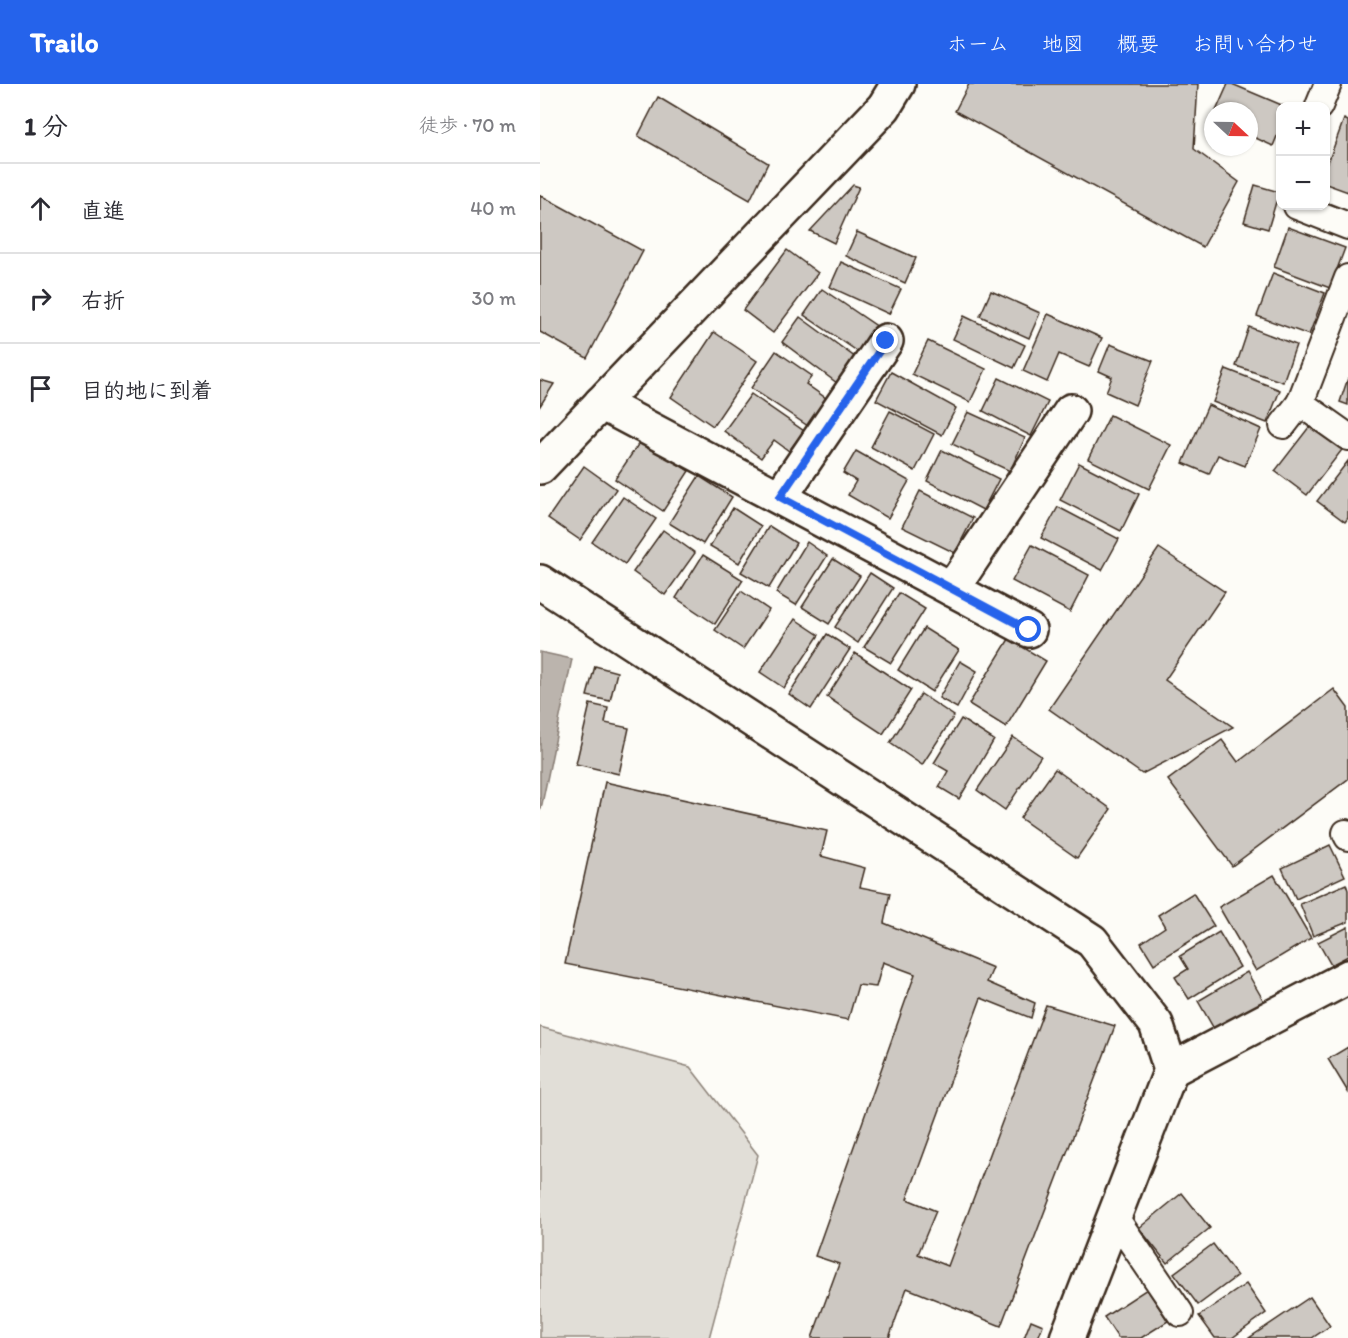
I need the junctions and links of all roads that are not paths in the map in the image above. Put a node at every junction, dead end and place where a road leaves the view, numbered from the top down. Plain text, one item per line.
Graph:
1 (898, 84) edge
2 (1328, 84) edge
3 (1321, 102) edge
4 (1306, 210) edge
5 (1348, 226) edge
6 (1348, 278) edge
7 (886, 341) dead end
8 (601, 403) junction
9 (1300, 404) junction
10 (1071, 411) dead end
11 (1283, 425) dead end
12 (1348, 437) edge
13 (540, 467) edge
14 (780, 497) junction
15 (540, 582) edge
16 (952, 589) junction
17 (1029, 630) dead end
18 (1348, 977) edge
19 (1171, 1070) junction
20 (1114, 1216) junction
21 (1180, 1313) dead end
22 (1067, 1338) edge

1 - 8 street
2 - 3 lane
4 - 5 lane
6 - 9 lane
7 - 14 street
8 - 13 street
8 - 14 street
9 - 11 lane
9 - 12 lane
10 - 16 street
14 - 16 street
15 - 19 street
16 - 17 street
18 - 19 street
19 - 20 street
20 - 21 lane
20 - 22 street

